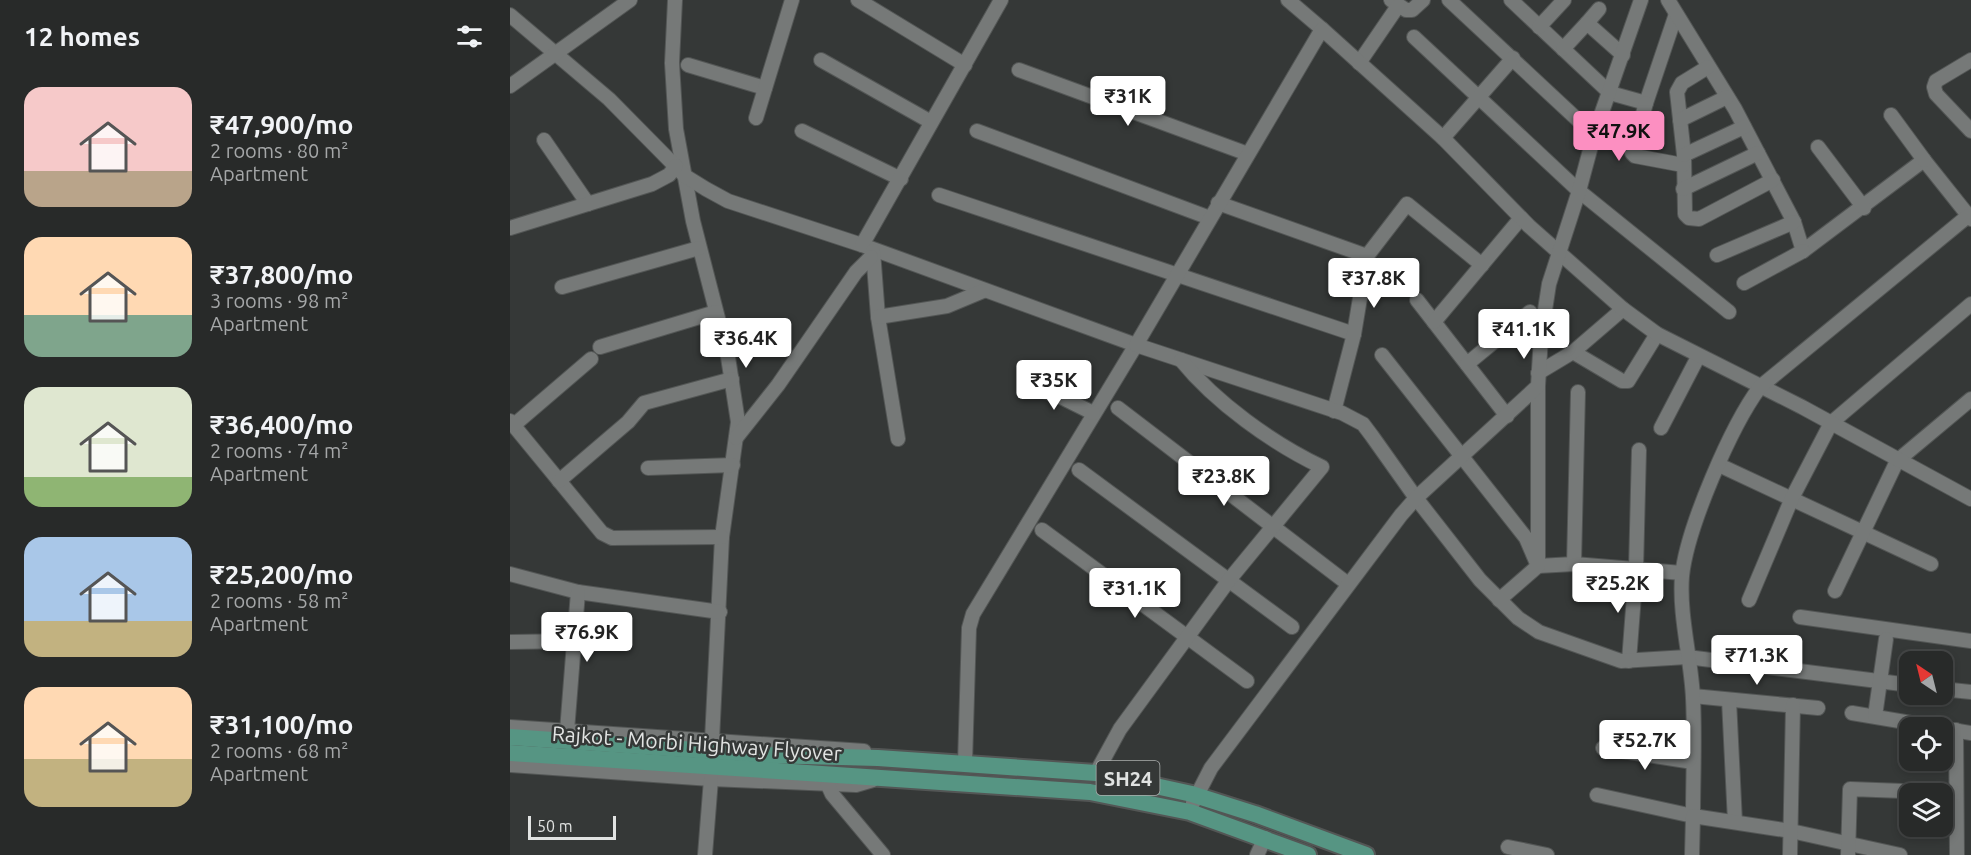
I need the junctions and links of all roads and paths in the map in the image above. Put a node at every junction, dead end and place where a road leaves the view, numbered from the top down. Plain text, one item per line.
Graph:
1 (630, 0) edge
2 (675, 0) edge
3 (792, 0) edge
4 (858, 0) edge
5 (1000, 0) edge
6 (1288, 0) edge
7 (1423, 0) edge
8 (1449, 0) edge
9 (1511, 0) edge
10 (1564, 0) edge
11 (1641, 0) edge
12 (1668, 0) edge
13 (1394, 3) edge
14 (1599, 9) dead end
15 (1676, 14) junction
16 (510, 15) edge
17 (1587, 23) junction
18 (1539, 27) junction
19 (1322, 29) junction
20 (1414, 37) dead end
21 (1563, 49) junction
22 (556, 54) junction
23 (1623, 56) junction
24 (1513, 58) junction
25 (821, 60) dead end
26 (1971, 60) edge
27 (1359, 63) junction
28 (688, 65) dead end
29 (965, 65) junction
30 (1708, 67) junction
31 (1019, 70) dead end
32 (1653, 83) junction
33 (510, 86) edge
34 (765, 88) junction
35 (1677, 92) junction
36 (1610, 93) junction
37 (1727, 97) junction
38 (1479, 99) junction
39 (1646, 103) junction
40 (1891, 115) dead end
41 (756, 118) dead end
42 (1680, 120) junction
43 (931, 122) junction
44 (1744, 127) junction
45 (802, 131) dead end
46 (977, 131) dead end
47 (1971, 131) edge
48 (1594, 135) junction
49 (1443, 138) junction
50 (544, 140) dead end
51 (1818, 147) dead end
52 (1758, 153) junction
53 (1248, 154) junction
54 (1684, 160) junction
55 (1924, 160) junction
56 (681, 171) junction
57 (901, 178) junction
58 (1773, 180) junction
59 (1683, 189) junction
60 (1580, 191) junction
61 (939, 195) dead end
62 (1218, 203) junction
63 (588, 204) junction
64 (1864, 208) junction
65 (1970, 217) edge
66 (1210, 218) junction
67 (1521, 218) junction
68 (1794, 222) junction
69 (510, 228) edge
70 (699, 248) junction
71 (869, 250) junction
72 (1803, 251) junction
73 (1559, 252) junction
74 (1717, 255) dead end
75 (1367, 256) junction
76 (1482, 265) junction
77 (1175, 276) junction
78 (1744, 283) dead end
79 (562, 287) dead end
80 (983, 291) junction
81 (1417, 300) dead end
82 (1971, 304) edge
83 (1623, 309) junction
84 (716, 312) junction
85 (1530, 312) dead end
86 (1730, 312) dead end
87 (878, 317) junction
88 (1434, 322) junction
89 (1354, 334) junction
90 (1656, 334) junction
91 (1136, 345) junction
92 (600, 347) dead end
93 (1572, 352) junction
94 (1382, 355) dead end
95 (1698, 357) junction
96 (591, 359) dead end
97 (1181, 360) junction
98 (1467, 364) junction
99 (732, 379) junction
100 (1538, 379) junction
101 (1026, 385) dead end
102 (1760, 387) junction
103 (1578, 392) dead end
104 (1971, 399) edge
105 (1118, 408) dead end
106 (1334, 411) junction
107 (1093, 413) junction
108 (1507, 416) junction
109 (512, 423) edge
110 (1831, 423) junction
111 (1661, 428) dead end
112 (736, 438) junction
113 (898, 439) dead end
114 (1639, 450) dead end
115 (1461, 456) junction
116 (1897, 460) junction
117 (733, 465) junction
118 (1719, 465) junction
119 (648, 468) dead end
120 (1079, 470) dead end
121 (560, 481) junction
122 (1416, 498) junction
123 (1792, 498) junction
124 (1971, 499) edge
125 (1274, 524) junction
126 (1042, 530) dead end
127 (1863, 531) junction
128 (723, 537) junction
129 (1574, 564) junction
130 (1931, 564) dead end
131 (1538, 566) junction
132 (1636, 569) junction
133 (1682, 573) junction
134 (510, 574) edge
135 (1229, 580) junction
136 (1348, 584) junction
137 (1835, 591) dead end
138 (578, 592) junction
139 (1499, 600) junction
140 (1749, 600) dead end
141 (720, 612) junction
142 (1800, 617) dead end
143 (1292, 627) dead end
144 (1187, 638) junction
145 (1886, 639) dead end
146 (573, 641) junction
147 (1971, 641) edge
148 (510, 642) edge
149 (1687, 657) junction
150 (1629, 661) junction
151 (1247, 681) dead end
152 (1878, 682) junction
153 (1899, 684) edge
154 (1953, 690) edge
155 (1971, 692) edge
156 (1693, 696) junction
157 (1729, 700) junction
158 (1793, 705) junction
159 (1818, 708) dead end
160 (1852, 713) dead end
161 (1875, 716) junction
162 (510, 728) edge
163 (1956, 730) junction
164 (567, 731) junction
165 (1971, 733) edge
166 (510, 737) edge
167 (712, 740) junction
168 (1603, 748) dead end
169 (510, 753) edge
170 (878, 758) junction
171 (1693, 762) junction
172 (965, 763) junction
173 (510, 765) edge
174 (1096, 772) junction
175 (711, 779) junction
176 (829, 779) junction
177 (1956, 793) junction
178 (1196, 795) junction
179 (1597, 795) dead end
180 (1190, 812) junction
181 (1693, 816) junction
182 (1735, 822) junction
183 (1791, 831) junction
184 (1265, 838) junction
185 (1508, 847) dead end
186 (1847, 849) edge
187 (705, 855) edge
188 (883, 855) edge
189 (1257, 855) edge
190 (1308, 855) edge
191 (1366, 855) edge
192 (1547, 855) edge
193 (1692, 855) edge
194 (1790, 855) edge
195 (1900, 855) edge
196 (1957, 855) edge

1 - 22 street
2 - 56 street
3 - 34 street
4 - 29 street
5 - 29 street
6 - 19 street
7 - 13 street
8 - 24 street
9 - 18 street
10 - 18 street
11 - 23 street
12 - 15 street
13 - 27 street
14 - 17 street
15 - 30 street
15 - 32 street
16 - 22 street
17 - 21 street
17 - 23 street
18 - 21 street
19 - 27 street
19 - 53 street
20 - 38 street
21 - 36 street
22 - 33 street
22 - 56 street
23 - 36 street
24 - 38 street
24 - 48 street
25 - 43 street
26 - 47 street
27 - 49 street
28 - 34 street
29 - 43 street
30 - 35 street
30 - 37 street
31 - 53 street
32 - 35 street
32 - 39 street
34 - 41 street
35 - 42 street
36 - 39 street
36 - 48 street
37 - 42 street
37 - 44 street
38 - 49 street
38 - 60 street
39 - 54 street
40 - 55 street
42 - 54 street
43 - 57 street
44 - 52 street
44 - 54 street
45 - 57 street
46 - 66 street
48 - 60 street
49 - 67 street
50 - 63 street
51 - 64 street
52 - 58 street
52 - 59 street
53 - 62 street
54 - 59 street
55 - 64 street
55 - 65 street
56 - 63 street
56 - 70 street
56 - 71 street
57 - 71 street
58 - 59 street
58 - 68 street
60 - 73 street
60 - 86 street
61 - 77 street
62 - 66 street
62 - 75 street
63 - 69 street
64 - 72 street
65 - 102 street
66 - 77 street
67 - 73 street
67 - 76 street
68 - 72 street
68 - 74 street
70 - 79 street
70 - 84 street
71 - 80 street
71 - 87 street
71 - 112 street
72 - 78 street
73 - 83 street
73 - 100 street
75 - 76 street
75 - 89 street
76 - 88 street
77 - 89 street
77 - 91 street
80 - 87 street
80 - 91 street
81 - 88 street
82 - 110 street
83 - 90 street
83 - 93 street
84 - 92 street
84 - 99 street
85 - 98 street
87 - 113 street
88 - 98 street
89 - 106 street
90 - 93 street
90 - 95 street
91 - 97 street
91 - 107 street
93 - 100 street
94 - 115 street
95 - 102 street
95 - 111 street
96 - 109 street
97 - 106 street
97 - 125 street
98 - 108 street
99 - 112 street
99 - 121 street
100 - 108 street
100 - 131 street
101 - 107 street
102 - 110 street
102 - 118 street
103 - 129 street
104 - 116 street
105 - 125 street
106 - 122 street
107 - 172 street
108 - 115 street
109 - 121 street
110 - 116 street
110 - 123 street
112 - 117 street
114 - 132 street
115 - 122 street
115 - 131 street
116 - 124 street
116 - 127 street
117 - 119 street
117 - 128 street
118 - 123 street
118 - 133 street
120 - 135 street
121 - 128 street
122 - 136 street
122 - 139 street
123 - 127 street
123 - 140 street
125 - 135 street
125 - 136 street
126 - 144 street
127 - 130 street
127 - 137 street
128 - 141 street
129 - 131 street
129 - 132 street
131 - 139 street
132 - 133 street
132 - 150 street
133 - 149 street
134 - 138 street
135 - 143 street
135 - 144 street
136 - 178 street
138 - 141 street
138 - 146 street
139 - 150 street
141 - 167 street
142 - 147 street
144 - 151 street
144 - 174 street
145 - 152 street
146 - 148 street
146 - 164 street
149 - 150 street
149 - 152 street
149 - 156 street
152 - 153 street
152 - 161 street
154 - 155 street
156 - 157 street
156 - 171 street
157 - 158 street
157 - 182 street
158 - 159 street
158 - 183 street
160 - 161 street
161 - 163 street
162 - 164 street
163 - 165 street
163 - 177 street
164 - 167 street
166 - 170 main road, Rajkot - Morbi Highway Flyover / SH24
167 - 170 street
168 - 171 street
169 - 176 main road, Rajkot - Morbi Highway Flyover / SH24
170 - 172 main road, SH24
171 - 181 street
172 - 174 main road, SH24
173 - 175 street
174 - 178 main road, SH24
175 - 176 street
175 - 187 street
176 - 180 main road, Rajkot - Morbi Highway Flyover / SH24
176 - 188 street
177 - 186 street
177 - 196 street
178 - 180 street
178 - 191 main road, SH24
179 - 181 street
180 - 184 main road, SH24
181 - 182 street
181 - 193 street
182 - 183 street
183 - 186 street
183 - 194 street
184 - 189 street
184 - 190 main road, SH24
185 - 192 street
186 - 195 street

